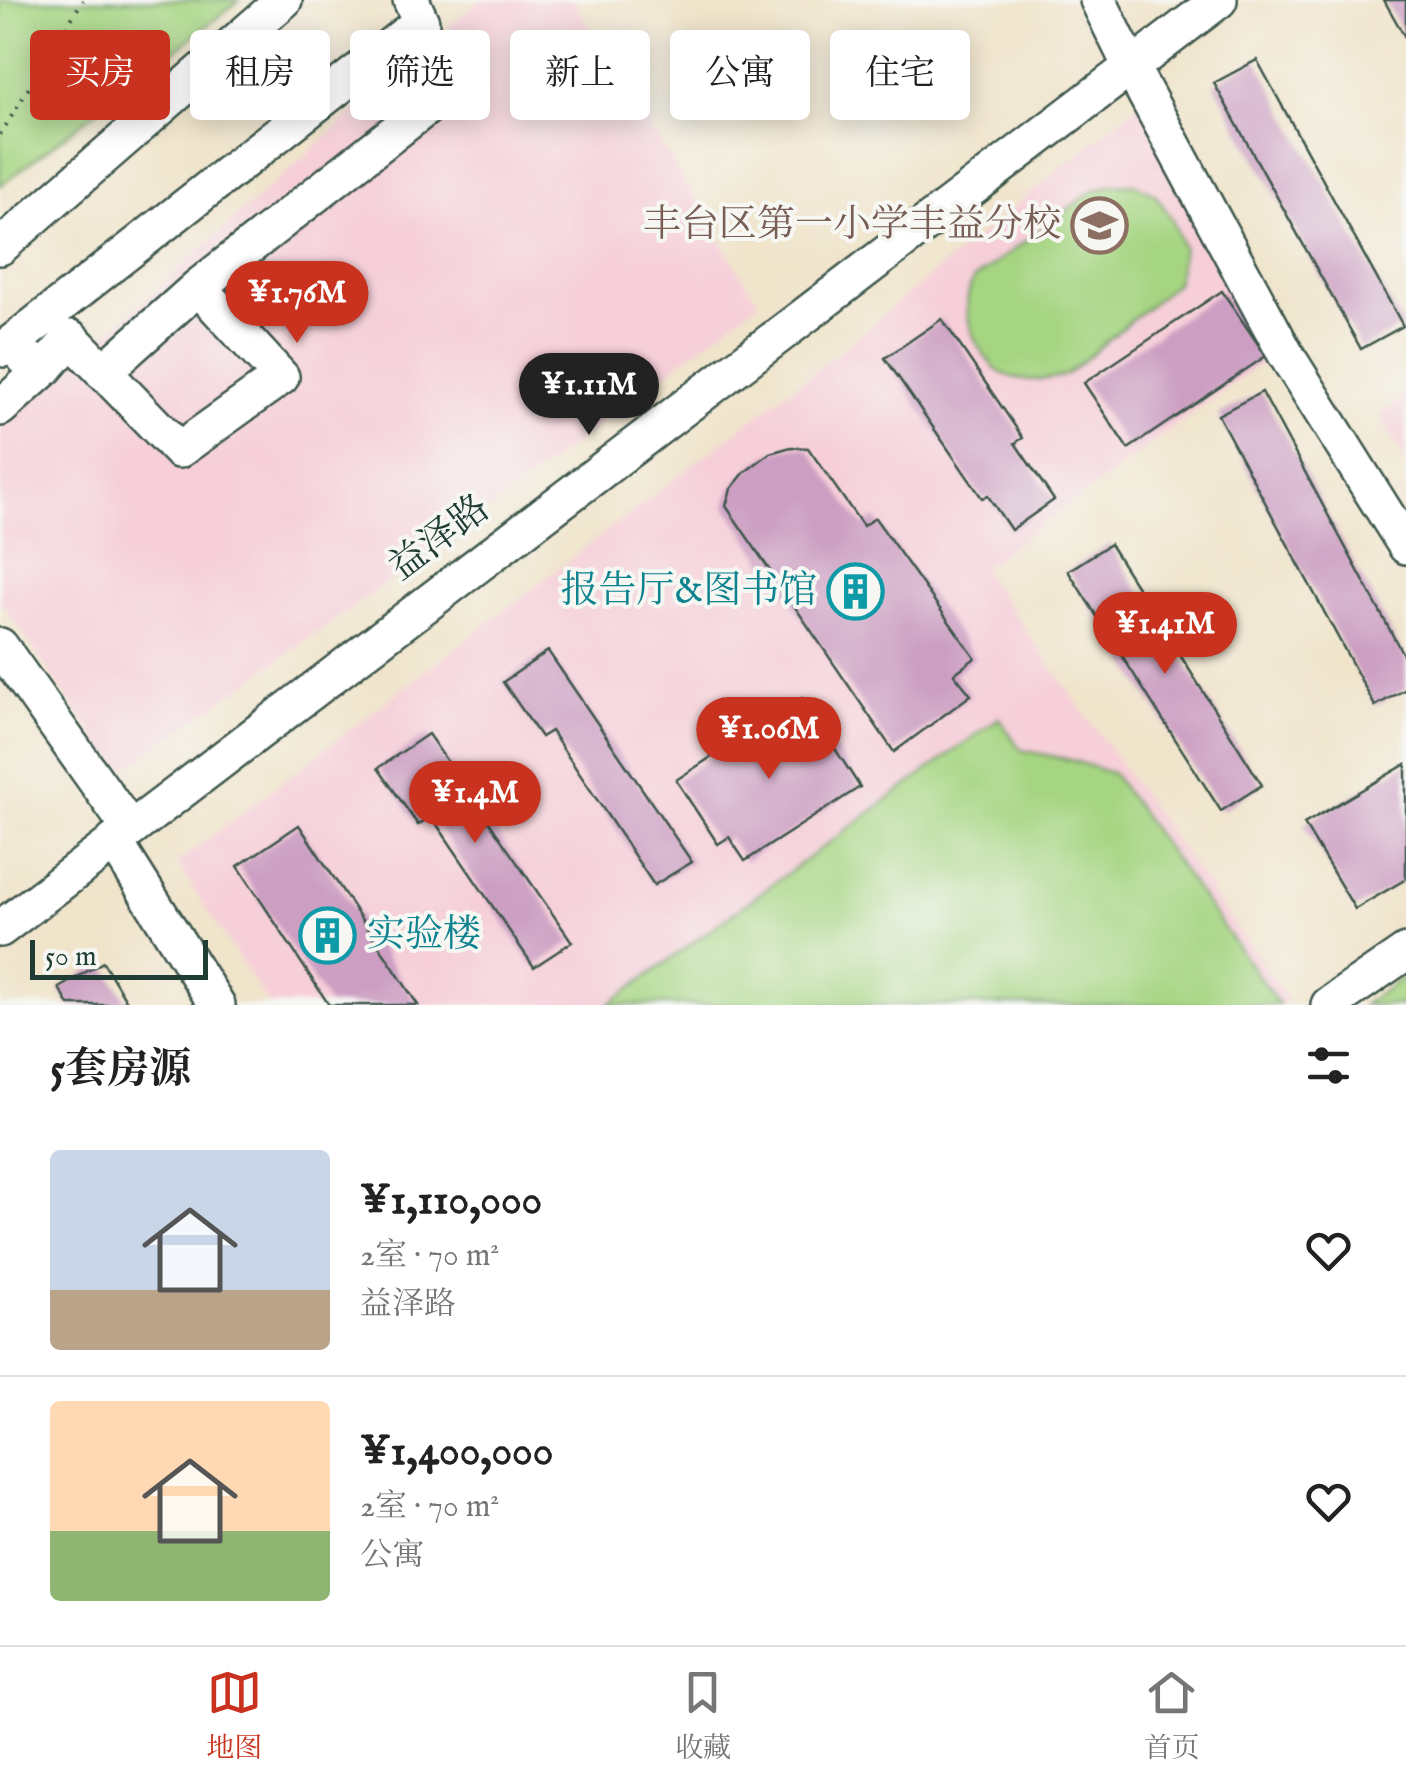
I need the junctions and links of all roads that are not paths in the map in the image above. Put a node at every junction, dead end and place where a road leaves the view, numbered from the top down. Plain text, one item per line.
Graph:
1 (284, 0) edge
2 (411, 0) edge
3 (1098, 0) edge
4 (1219, 0) edge
5 (1131, 67) junction
6 (410, 120) edge
7 (0, 247) edge
8 (198, 287) junction
9 (2, 348) edge
10 (46, 366) junction
11 (103, 372) junction
12 (0, 408) edge
13 (1406, 546) edge
14 (0, 646) edge
15 (122, 835) junction
16 (0, 929) edge
17 (1406, 952) edge
18 (217, 1005) edge
19 (1329, 1005) edge

1 - 7 street
2 - 9 street
3 - 5 street
4 - 5 street, 益泽路
5 - 13 street
5 - 15 street, 益泽路
6 - 8 street
8 - 11 street
8 - 11 street
9 - 10 street
10 - 11 street
10 - 12 street
14 - 15 street
15 - 16 street, 益泽路
15 - 18 street
17 - 19 street

